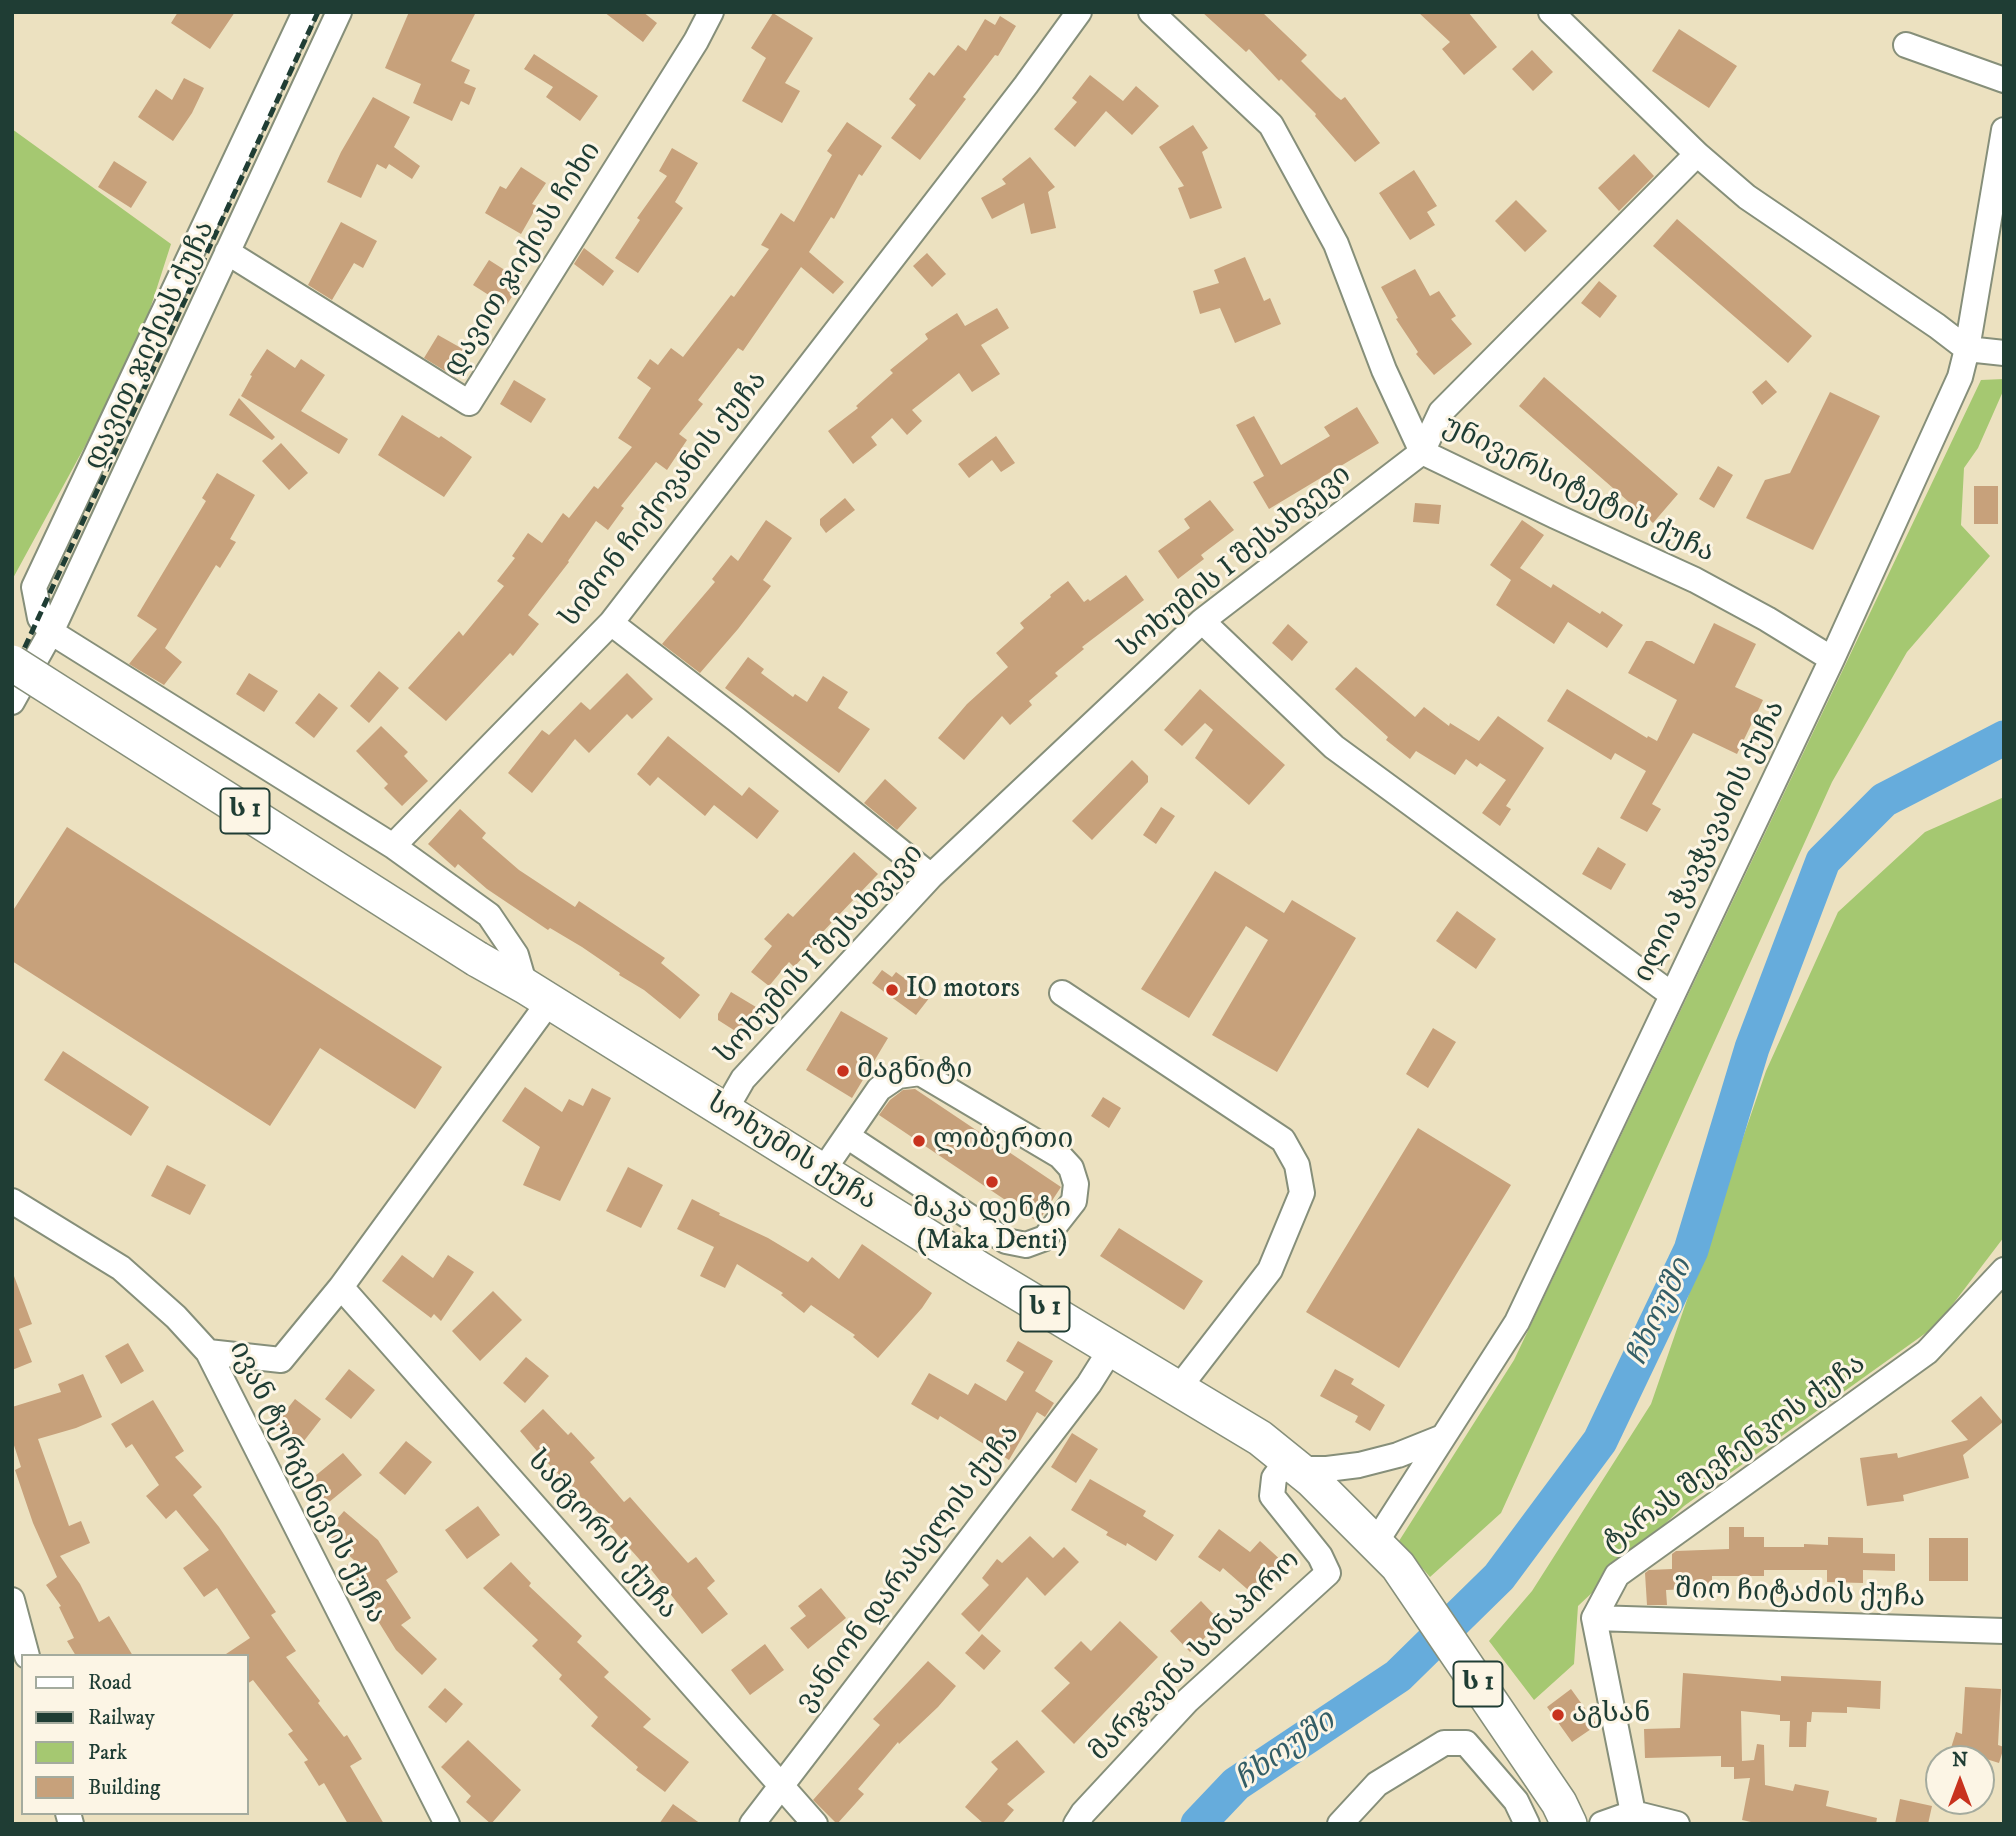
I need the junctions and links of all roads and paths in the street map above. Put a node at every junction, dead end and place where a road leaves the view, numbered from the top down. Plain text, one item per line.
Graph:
1 (305, 12) edge
2 (339, 12) edge
3 (711, 12) edge
4 (1079, 12) edge
5 (1151, 12) edge
6 (1551, 12) edge
7 (1906, 45) dead end
8 (2004, 80) edge
9 (2004, 130) edge
10 (1697, 153) junction
11 (227, 252) junction
12 (1967, 349) junction
13 (2004, 353) edge
14 (1422, 452) junction
15 (1202, 621) junction
16 (611, 623) junction
17 (51, 632) junction
18 (1832, 659) junction
19 (12, 663) edge
20 (12, 702) edge
21 (393, 846) junction
22 (931, 876) junction
23 (1062, 993) dead end
24 (537, 994) junction
25 (1671, 994) junction
26 (723, 1112) junction
27 (847, 1136) junction
28 (822, 1172) junction
29 (12, 1201) edge
30 (2004, 1270) edge
31 (341, 1287) junction
32 (1111, 1349) junction
33 (208, 1352) junction
34 (1178, 1389) junction
35 (1443, 1437) junction
36 (1292, 1464) junction
37 (1387, 1554) junction
38 (12, 1600) edge
39 (1594, 1618) junction
40 (2004, 1631) edge
41 (26, 1654) edge
42 (782, 1785) junction
43 (1564, 1813) edge
44 (1633, 1813) junction
45 (447, 1824) edge
46 (752, 1824) edge
47 (815, 1824) edge
48 (1076, 1824) edge
49 (1340, 1824) edge
50 (1527, 1824) edge
51 (1602, 1824) edge
52 (1677, 1824) edge

1 - 17 street, დავით ჯიქიას ქუჩა
2 - 11 street, დავით ჯიქიას ქუჩა
3 - 11 street, დავით ჯიქიას ჩიხი
4 - 16 street, სიმონ ჩიქოვანის ქუჩა
5 - 14 street, უნივერსიტეტის ქუჩა
6 - 10 street
7 - 8 street
9 - 12 street, ილია ჭავჭავაძის ქუჩა
10 - 12 street
10 - 14 street, სოხუმის I შესახვევი
11 - 17 street, დავით ჯიქიას ქუჩა
12 - 13 street
12 - 18 street, ილია ჭავჭავაძის ქუჩა
14 - 15 street, სოხუმის I შესახვევი
14 - 18 street, უნივერსიტეტის ქუჩა
15 - 22 street, სოხუმის I შესახვევი
15 - 25 street
16 - 21 street, სიმონ ჩიქოვანის ქუჩა
16 - 22 street
17 - 20 street, დავით ჯიქიას ქუჩა
17 - 21 street
18 - 25 street, ილია ჭავჭავაძის ქუჩა
19 - 24 highway, სოხუმის ქუჩა / ს 1, bridge
21 - 24 street
22 - 26 street, სოხუმის I შესახვევი
23 - 34 street
24 - 26 highway, სოხუმის ქუჩა / ს 1
24 - 31 street
25 - 35 street, ილია ჭავჭავაძის ქუჩა
26 - 28 highway, სოხუმის ქუჩა / ს 1
27 - 27 street
27 - 28 street
28 - 32 highway, სოხუმის ქუჩა / ს 1
29 - 33 street, ივან ტურგენევის ქუჩა
30 - 39 street, ტარას შევჩენკოს ქუჩა
31 - 33 street
31 - 42 street, სამგორის ქუჩა
32 - 34 highway, სოხუმის ქუჩა / ს 1
32 - 42 street, ვანიონ დარასელის ქუჩა
33 - 45 street, ივან ტურგენევის ქუჩა
34 - 36 highway, სოხუმის ქუჩა / ს 1
35 - 36 street
35 - 37 street, ილია ჭავჭავაძის ქუჩა
36 - 37 highway, სოხუმის ქუჩა / ს 1
36 - 48 street, მარჯვენა სანაპირო
37 - 43 highway, სოხუმის ქუჩა / ს 1
38 - 41 street
39 - 40 street, შიო ჩიტაძის ქუჩა
39 - 44 street
42 - 46 street, ვანიონ დარასელის ქუჩა
42 - 47 street, სამგორის ქუჩა
44 - 51 street
44 - 52 street
49 - 50 street

